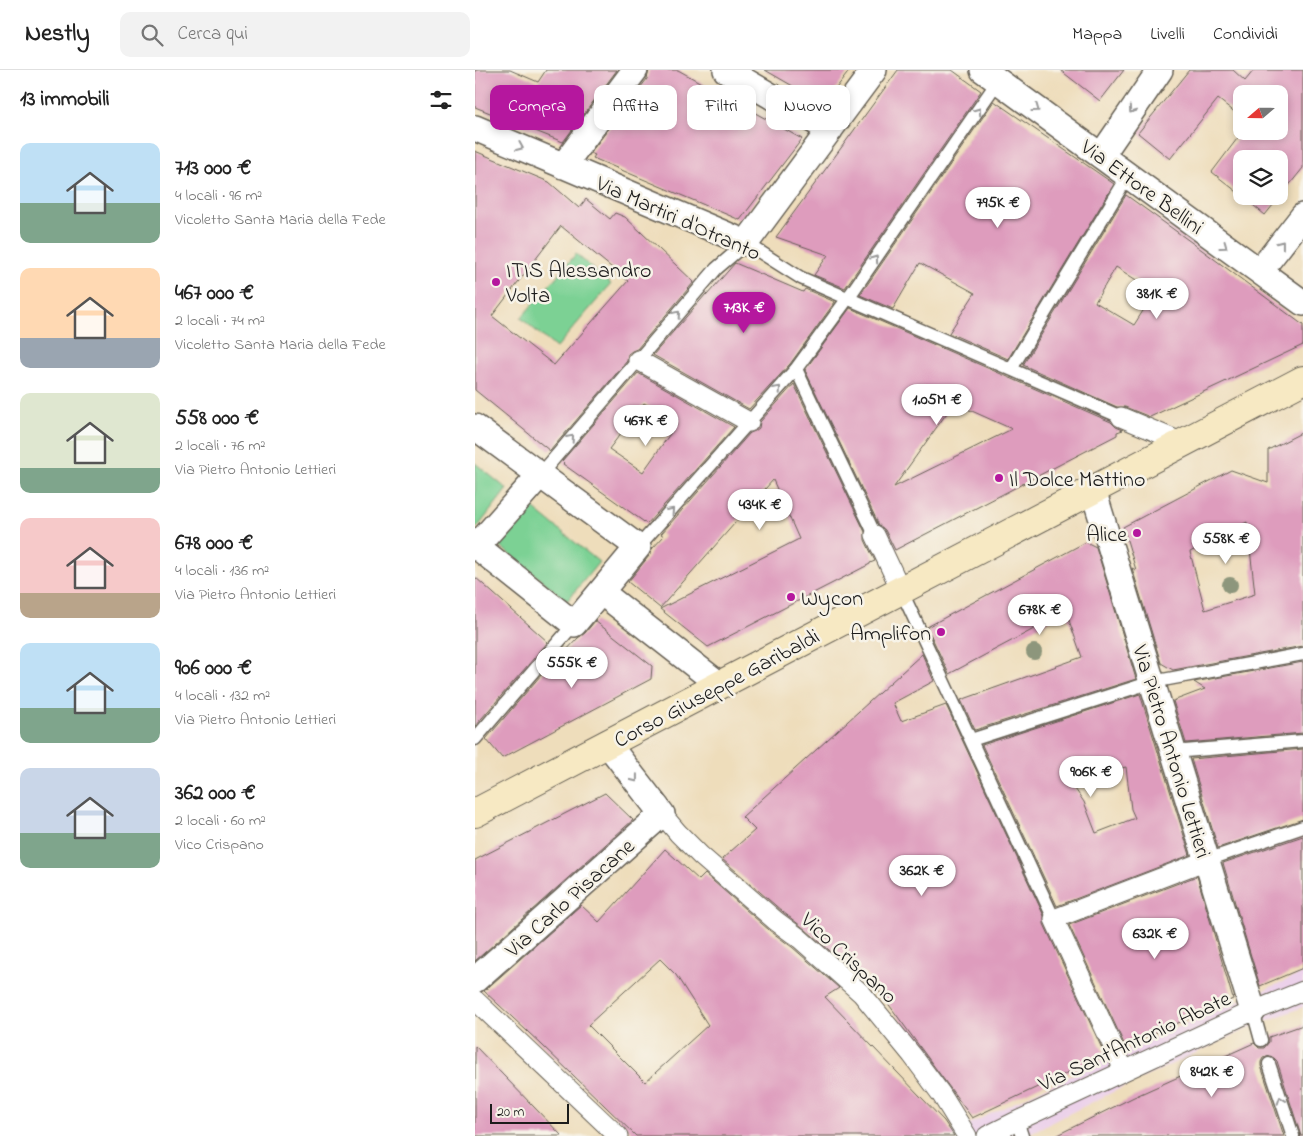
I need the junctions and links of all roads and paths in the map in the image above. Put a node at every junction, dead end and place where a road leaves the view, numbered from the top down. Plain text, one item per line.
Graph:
1 (635, 70) edge
2 (726, 70) edge
3 (874, 70) edge
4 (1160, 70) edge
5 (990, 76) edge
6 (766, 93) edge
7 (850, 103) edge
8 (475, 128) edge
9 (830, 130) edge
10 (1101, 156) junction
11 (563, 166) junction
12 (1128, 176) junction
13 (1303, 216) edge
14 (746, 243) junction
15 (1260, 272) junction
16 (848, 298) junction
17 (1303, 303) edge
18 (638, 360) junction
19 (796, 369) junction
20 (1011, 369) junction
21 (1303, 380) edge
22 (1121, 417) joint
23 (749, 422) junction
24 (475, 427) edge
25 (1183, 443) junction
26 (540, 475) junction
27 (1093, 490) junction
28 (875, 535) joint
29 (475, 547) edge
30 (638, 547) junction
31 (901, 590) junction
32 (601, 592) junction
33 (574, 624) junction
34 (1303, 654) edge
35 (1152, 682) junction
36 (720, 685) junction
37 (475, 739) edge
38 (971, 740) junction
39 (1303, 741) edge
40 (607, 743) junction
41 (1173, 752) junction
42 (475, 813) edge
43 (662, 814) junction
44 (1303, 827) edge
45 (1207, 860) junction
46 (1054, 919) junction
47 (475, 980) edge
48 (1303, 992) edge
49 (475, 1000) edge
50 (1253, 1011) junction
51 (1261, 1040) dead end
52 (1269, 1064) dead end
53 (1124, 1070) junction
54 (1020, 1128) edge
55 (618, 1136) edge
56 (967, 1136) edge
57 (987, 1136) edge
58 (1293, 1136) edge

1 - 11 street
2 - 6 street
3 - 7 street
4 -> 10 street
5 -> 10 street, Via Ettore Bellini
16 -> 5 lane
8 -> 11 street, Via Martiri d'Otranto
9 - 14 street
10 - 12 street, Via Ettore Bellini
11 - 14 street, Via Martiri d'Otranto
12 -> 15 street, Via Ettore Bellini
12 - 20 lane
15 -> 13 street
14 - 16 lane, Via Martiri d'Otranto
18 -> 14 lane
15 - 17 street, Via Ettore Bellini
16 - 19 lane
16 - 20 lane, Via Martiri d'Otranto
18 - 23 street
26 -> 18 lane
23 -> 19 lane
19 - 28 lane
20 - 22 lane, Via Martiri d'Otranto
21 - 25 main road, Corso Giuseppe Garibaldi
22 - 25 street, Via Martiri d'Otranto
30 -> 23 lane
24 - 26 street
25 - 27 main road, Corso Giuseppe Garibaldi
26 - 29 street
26 - 30 street
27 - 31 main road, Corso Giuseppe Garibaldi
27 - 35 street, Via Pietro Antonio Lettieri
28 - 31 street
29 - 33 street
30 - 32 street
31 - 36 main road, Corso Giuseppe Garibaldi
31 - 38 lane
32 - 33 street
32 - 36 street
33 - 37 lane
34 - 35 lane
35 - 38 lane
35 - 41 street, Via Pietro Antonio Lettieri
36 - 40 main road, Corso Giuseppe Garibaldi
38 - 46 lane
39 - 41 lane
40 - 42 main road, Corso Giuseppe Garibaldi
40 -> 43 street
41 - 45 street, Via Pietro Antonio Lettieri
43 - 47 street, Via Carlo Pisacane
43 - 56 street, Vico Crispano
44 - 45 lane
45 - 46 street
45 - 50 street, Via Pietro Antonio Lettieri
46 - 53 street
48 - 50 street, Via Sant'Antonio Abate
49 - 55 street
50 - 51 lane
50 - 53 street, Via Sant'Antonio Abate
58 -> 52 lane
53 - 54 street, Via Sant'Antonio Abate
54 - 57 street, Via Sant'Antonio Abate

